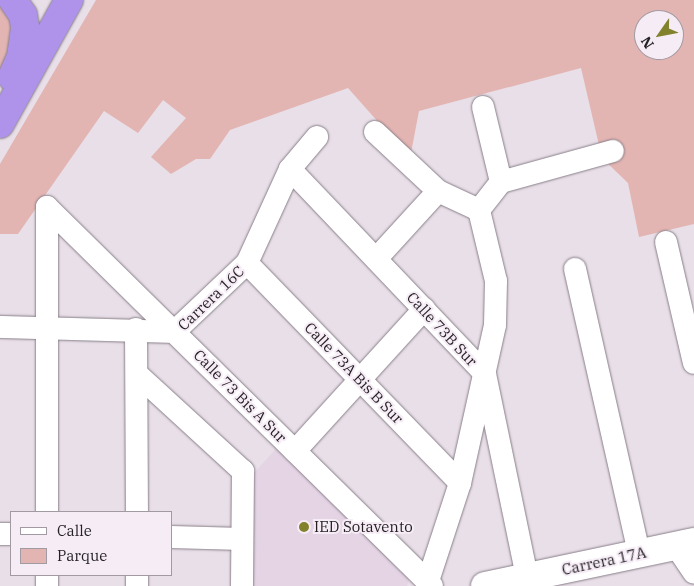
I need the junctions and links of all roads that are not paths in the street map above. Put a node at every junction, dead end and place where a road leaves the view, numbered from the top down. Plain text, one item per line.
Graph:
1 (13, 0) edge
2 (69, 0) edge
3 (0, 106) edge
4 (483, 107) dead end
5 (0, 124) edge
6 (375, 132) dead end
7 (316, 137) dead end
8 (614, 151) dead end
9 (290, 169) junction
10 (501, 182) junction
11 (438, 192) junction
12 (479, 210) junction
13 (666, 242) dead end
14 (376, 259) junction
15 (247, 262) junction
16 (576, 269) dead end
17 (424, 310) junction
18 (0, 327) edge
19 (46, 328) junction
20 (136, 329) junction
21 (174, 332) junction
22 (694, 363) edge
23 (137, 374) junction
24 (485, 374) junction
25 (361, 380) junction
26 (295, 451) junction
27 (460, 483) junction
28 (47, 511) edge
29 (137, 511) edge
30 (172, 538) edge
31 (242, 539) junction
32 (685, 544) edge
33 (639, 554) junction
34 (694, 573) edge
35 (530, 581) edge
36 (430, 584) edge
37 (242, 586) edge
38 (485, 586) edge

1 - 3 highway
2 - 5 highway
4 - 10 street
6 - 11 street
7 - 9 street, Carrera 16C
8 - 10 street
9 - 14 street, Calle 73B Sur
9 - 15 street, Carrera 16C
10 - 12 street
11 - 12 street
11 - 14 street
12 - 24 street
13 - 22 street
14 - 17 street, Calle 73B Sur
15 - 21 street, Carrera 16C
15 - 25 street, Calle 73A Bis B Sur
16 - 33 street
17 - 24 street, Calle 73B Sur
17 - 25 street
18 - 19 street, Carrera 16C
19 - 20 street, Carrera 16C
19 - 21 street, Calle 73 Bis A Sur
19 - 28 street
20 - 21 street, Carrera 16C
20 - 23 street
21 - 26 street, Calle 73 Bis A Sur
23 - 29 street
23 - 31 street
24 - 27 street
24 - 35 street, Calle 73B Sur
25 - 26 street
25 - 27 street, Calle 73A Bis B Sur
26 - 36 street, Calle 73 Bis A Sur
27 - 36 street
30 - 31 street
31 - 37 street
32 - 33 street, Carrera 17A
32 - 34 street
33 - 35 street, Carrera 17A
35 - 38 street, Carrera 17A

